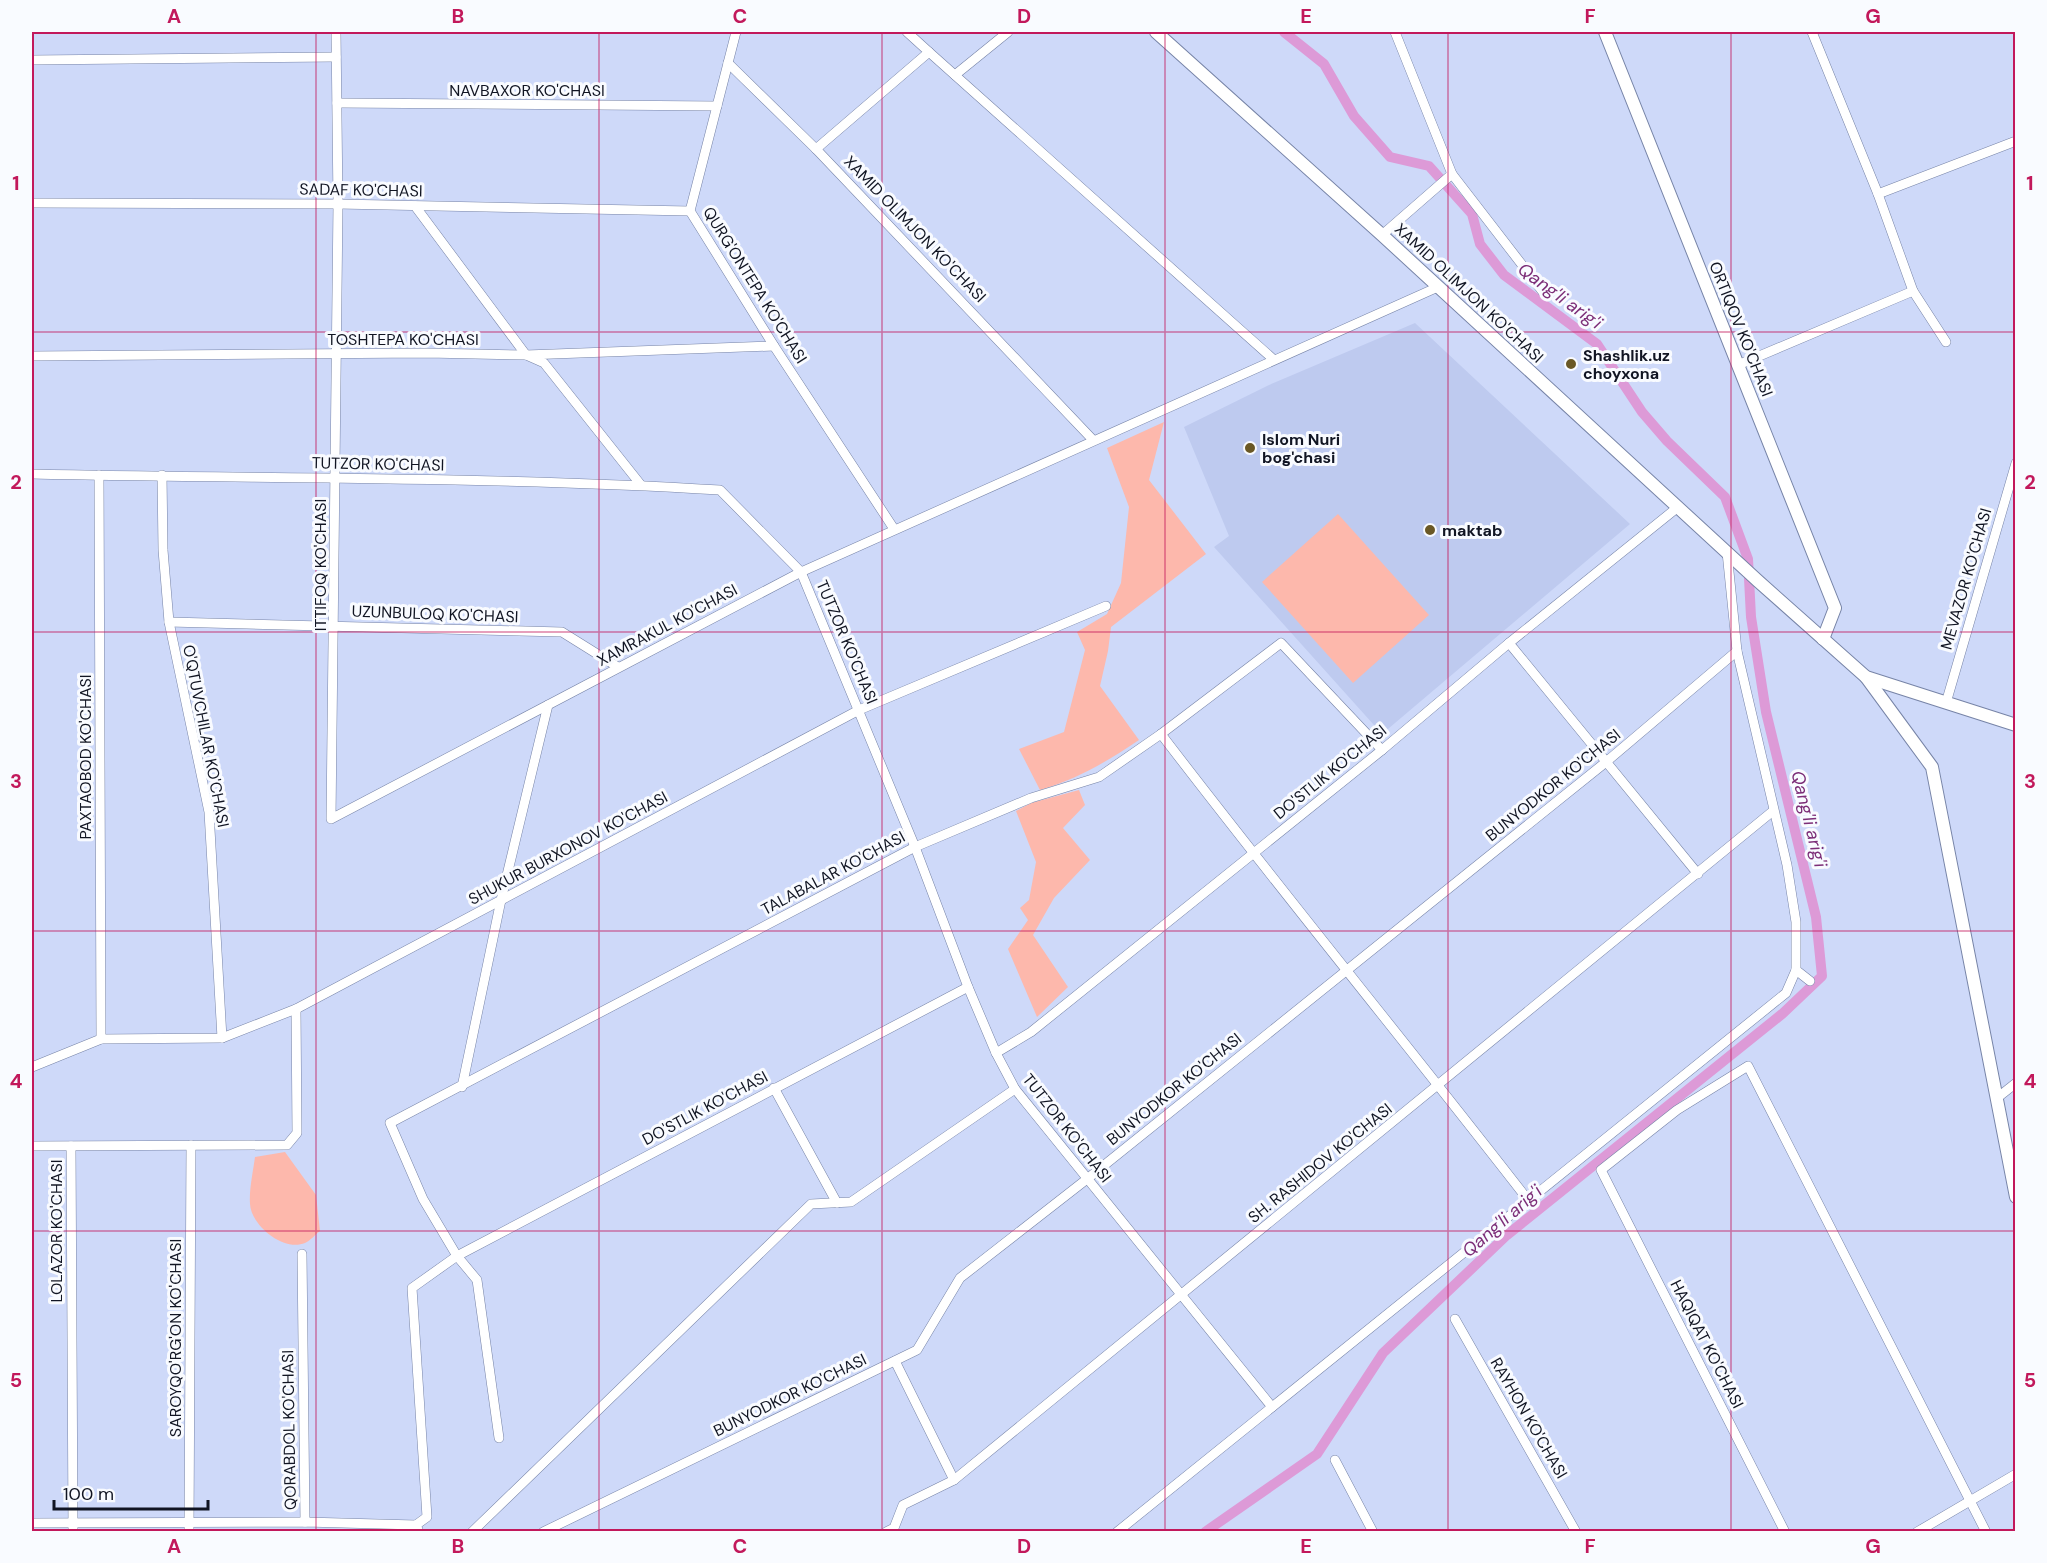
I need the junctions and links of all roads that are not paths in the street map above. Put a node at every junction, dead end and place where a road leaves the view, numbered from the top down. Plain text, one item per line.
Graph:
1 (336, 32) edge
2 (736, 32) edge
3 (907, 32) edge
4 (1008, 32) edge
5 (1156, 32) edge
6 (1395, 32) edge
7 (1605, 32) edge
8 (1812, 32) edge
9 (929, 52) junction
10 (336, 57) junction
11 (32, 60) edge
12 (728, 63) junction
13 (955, 75) junction
14 (337, 103) junction
15 (717, 106) junction
16 (2016, 141) edge
17 (816, 149) junction
18 (1446, 180) junction
19 (1878, 194) junction
20 (32, 203) edge
21 (338, 204) junction
22 (415, 206) junction
23 (690, 211) junction
24 (1382, 235) junction
25 (1438, 287) junction
26 (1913, 291) junction
27 (1543, 292) dead end
28 (1946, 342) dead end
29 (774, 346) junction
30 (335, 354) junction
31 (526, 355) junction
32 (32, 356) edge
33 (1273, 359) junction
34 (1738, 365) junction
35 (1093, 440) junction
36 (2016, 463) edge
37 (32, 474) edge
38 (99, 475) junction
39 (162, 475) junction
40 (335, 478) junction
41 (2013, 480) edge
42 (641, 486) junction
43 (1678, 507) junction
44 (894, 529) junction
45 (1727, 552) junction
46 (801, 572) junction
47 (1106, 606) dead end
48 (169, 622) junction
49 (334, 626) junction
50 (1823, 639) junction
51 (1509, 643) junction
52 (1737, 651) junction
53 (618, 667) junction
54 (1866, 677) junction
55 (1946, 703) junction
56 (548, 705) junction
57 (859, 710) junction
58 (2016, 725) edge
59 (1161, 734) junction
60 (1382, 750) junction
61 (1606, 762) junction
62 (1773, 811) junction
63 (915, 847) junction
64 (1252, 853) junction
65 (1698, 874) junction
66 (501, 900) junction
67 (1346, 969) junction
68 (1796, 970) junction
69 (1810, 981) dead end
70 (968, 987) junction
71 (296, 1008) junction
72 (222, 1038) junction
73 (101, 1039) junction
74 (996, 1053) junction
75 (32, 1067) edge
76 (2016, 1083) edge
77 (1439, 1085) junction
78 (462, 1087) junction
79 (774, 1088) junction
80 (1015, 1089) junction
81 (1998, 1098) junction
82 (191, 1145) junction
83 (32, 1146) edge
84 (71, 1146) junction
85 (1087, 1179) junction
86 (2016, 1197) edge
87 (1528, 1200) junction
88 (837, 1203) junction
89 (302, 1254) dead end
90 (457, 1256) junction
91 (1181, 1295) junction
92 (1455, 1319) dead end
93 (895, 1361) junction
94 (1272, 1407) junction
95 (499, 1438) dead end
96 (1335, 1460) dead end
97 (2016, 1474) edge
98 (954, 1480) junction
99 (1970, 1501) junction
100 (305, 1522) junction
101 (32, 1523) edge
102 (73, 1526) edge
103 (189, 1527) edge
104 (418, 1528) edge
105 (892, 1530) edge
106 (472, 1532) edge
107 (543, 1532) edge
108 (1117, 1532) edge
109 (1373, 1532) edge
110 (1576, 1532) edge
111 (1785, 1532) edge
112 (1917, 1532) edge
113 (1986, 1532) edge

1 - 10 street, ITTIFOQ KO'CHASI
2 - 12 street, QURG'ONTEPA KO'CHASI
3 - 9 street
4 - 13 street
5 - 24 main road, XAMID OLIMJON KO'CHASI
6 - 18 street
7 - 34 main road, ORTIQOV KO'CHASI
8 - 19 street
9 - 13 street
9 - 17 street
10 - 11 street
10 - 14 street, ITTIFOQ KO'CHASI
12 - 15 street, QURG'ONTEPA KO'CHASI
12 - 17 street, XAMID OLIMJON KO'CHASI
13 - 33 street
14 - 15 street, NAVBAXOR KO'CHASI
14 - 21 street, ITTIFOQ KO'CHASI
15 - 23 street, QURG'ONTEPA KO'CHASI
16 - 19 street
17 - 35 street, XAMID OLIMJON KO'CHASI
18 - 24 street
18 - 27 street
19 - 26 street
20 - 21 street, SADAF KO'CHASI
21 - 22 street, SADAF KO'CHASI
21 - 30 street, ITTIFOQ KO'CHASI
22 - 23 street, SADAF KO'CHASI
22 - 31 street
23 - 29 street, QURG'ONTEPA KO'CHASI
24 - 25 main road, XAMID OLIMJON KO'CHASI
25 - 33 street, XAMRAKUL KO'CHASI
25 - 43 main road, XAMID OLIMJON KO'CHASI
26 - 28 street
26 - 34 street
29 - 31 street, TOSHTEPA KO'CHASI
29 - 44 street, QURG'ONTEPA KO'CHASI
30 - 31 street, TOSHTEPA KO'CHASI
30 - 32 street, TOSHTEPA KO'CHASI
30 - 40 street, ITTIFOQ KO'CHASI
31 - 42 street
33 - 35 street, XAMRAKUL KO'CHASI
34 - 50 main road, ORTIQOV KO'CHASI
35 - 44 street, XAMRAKUL KO'CHASI
36 - 41 street, MEVAZOR KO'CHASI
37 - 38 street, TUTZOR KO'CHASI
38 - 39 street, TUTZOR KO'CHASI
38 - 73 street, PAXTAOBOD KO'CHASI
39 - 40 street, TUTZOR KO'CHASI
39 - 48 street, O'QTUVCHILAR KO'CHASI
40 - 42 street, TUTZOR KO'CHASI
40 - 49 street, ITTIFOQ KO'CHASI
41 - 55 street, MEVAZOR KO'CHASI
42 - 46 street, TUTZOR KO'CHASI
43 - 45 main road, XAMID OLIMJON KO'CHASI
43 - 51 street, DO'STLIK KO'CHASI
44 - 46 street, XAMRAKUL KO'CHASI
45 - 50 main road, XAMID OLIMJON KO'CHASI
45 - 52 street
46 - 53 street, XAMRAKUL KO'CHASI
46 - 57 street, TUTZOR KO'CHASI
47 - 57 street, SHUKUR BURXONOV KO'CHASI
48 - 49 street, UZUNBULOQ KO'CHASI
48 - 72 street, O'QTUVCHILAR KO'CHASI
49 - 53 street, UZUNBULOQ KO'CHASI
49 - 56 street, ITTIFOQ KO'CHASI
50 - 54 main road
51 - 60 street, DO'STLIK KO'CHASI
51 - 61 street
52 - 61 street, BUNYODKOR KO'CHASI
52 - 62 street
53 - 56 street, XAMRAKUL KO'CHASI
54 - 55 main road
54 - 81 main road
55 - 58 main road
56 - 66 street
57 - 63 street, TUTZOR KO'CHASI
57 - 66 street, SHUKUR BURXONOV KO'CHASI
59 - 60 street, TALABALAR KO'CHASI
59 - 63 street, TALABALAR KO'CHASI
59 - 64 street
60 - 64 street, DO'STLIK KO'CHASI
61 - 65 street
61 - 67 street, BUNYODKOR KO'CHASI
62 - 65 street, SH. RASHIDOV KO'CHASI
62 - 68 street
63 - 70 street, TUTZOR KO'CHASI
63 - 78 street, TALABALAR KO'CHASI
64 - 67 street
64 - 74 street, DO'STLIK KO'CHASI
65 - 77 street, SH. RASHIDOV KO'CHASI
66 - 71 street, SHUKUR BURXONOV KO'CHASI
66 - 78 street
67 - 77 street
67 - 85 street, BUNYODKOR KO'CHASI
68 - 69 street
68 - 87 street
70 - 74 street, TUTZOR KO'CHASI
70 - 79 street, DO'STLIK KO'CHASI
71 - 72 street, SHUKUR BURXONOV KO'CHASI
71 - 82 street, LOLAZOR KO'CHASI
72 - 73 street, SHUKUR BURXONOV KO'CHASI
73 - 75 street, SHUKUR BURXONOV KO'CHASI
74 - 80 street, TUTZOR KO'CHASI
76 - 81 street
77 - 87 street
77 - 91 street, SH. RASHIDOV KO'CHASI
78 - 90 street, TALABALAR KO'CHASI
79 - 88 street
79 - 90 street, DO'STLIK KO'CHASI
80 - 85 street, TUTZOR KO'CHASI
80 - 88 street
81 - 86 main road
82 - 84 street, LOLAZOR KO'CHASI
82 - 103 street, SAROYQO'RG'ON KO'CHASI
83 - 84 street
84 - 102 street, LOLAZOR KO'CHASI
85 - 91 street, TUTZOR KO'CHASI
85 - 93 street, BUNYODKOR KO'CHASI
87 - 94 street
88 - 106 street
89 - 100 street, QORABDOL KO'CHASI
90 - 95 street
90 - 104 street, DO'STLIK KO'CHASI
91 - 94 street, TUTZOR KO'CHASI
91 - 98 street, SH. RASHIDOV KO'CHASI
92 - 110 street, RAYHON KO'CHASI
93 - 98 street
93 - 107 street, BUNYODKOR KO'CHASI
94 - 108 street
96 - 109 street
97 - 99 street
98 - 105 street, SH. RASHIDOV KO'CHASI
99 - 111 street, HAQIQAT KO'CHASI
99 - 112 street
99 - 113 street
100 - 103 street
100 - 104 street, QORABDOL KO'CHASI
101 - 102 street
102 - 103 street

